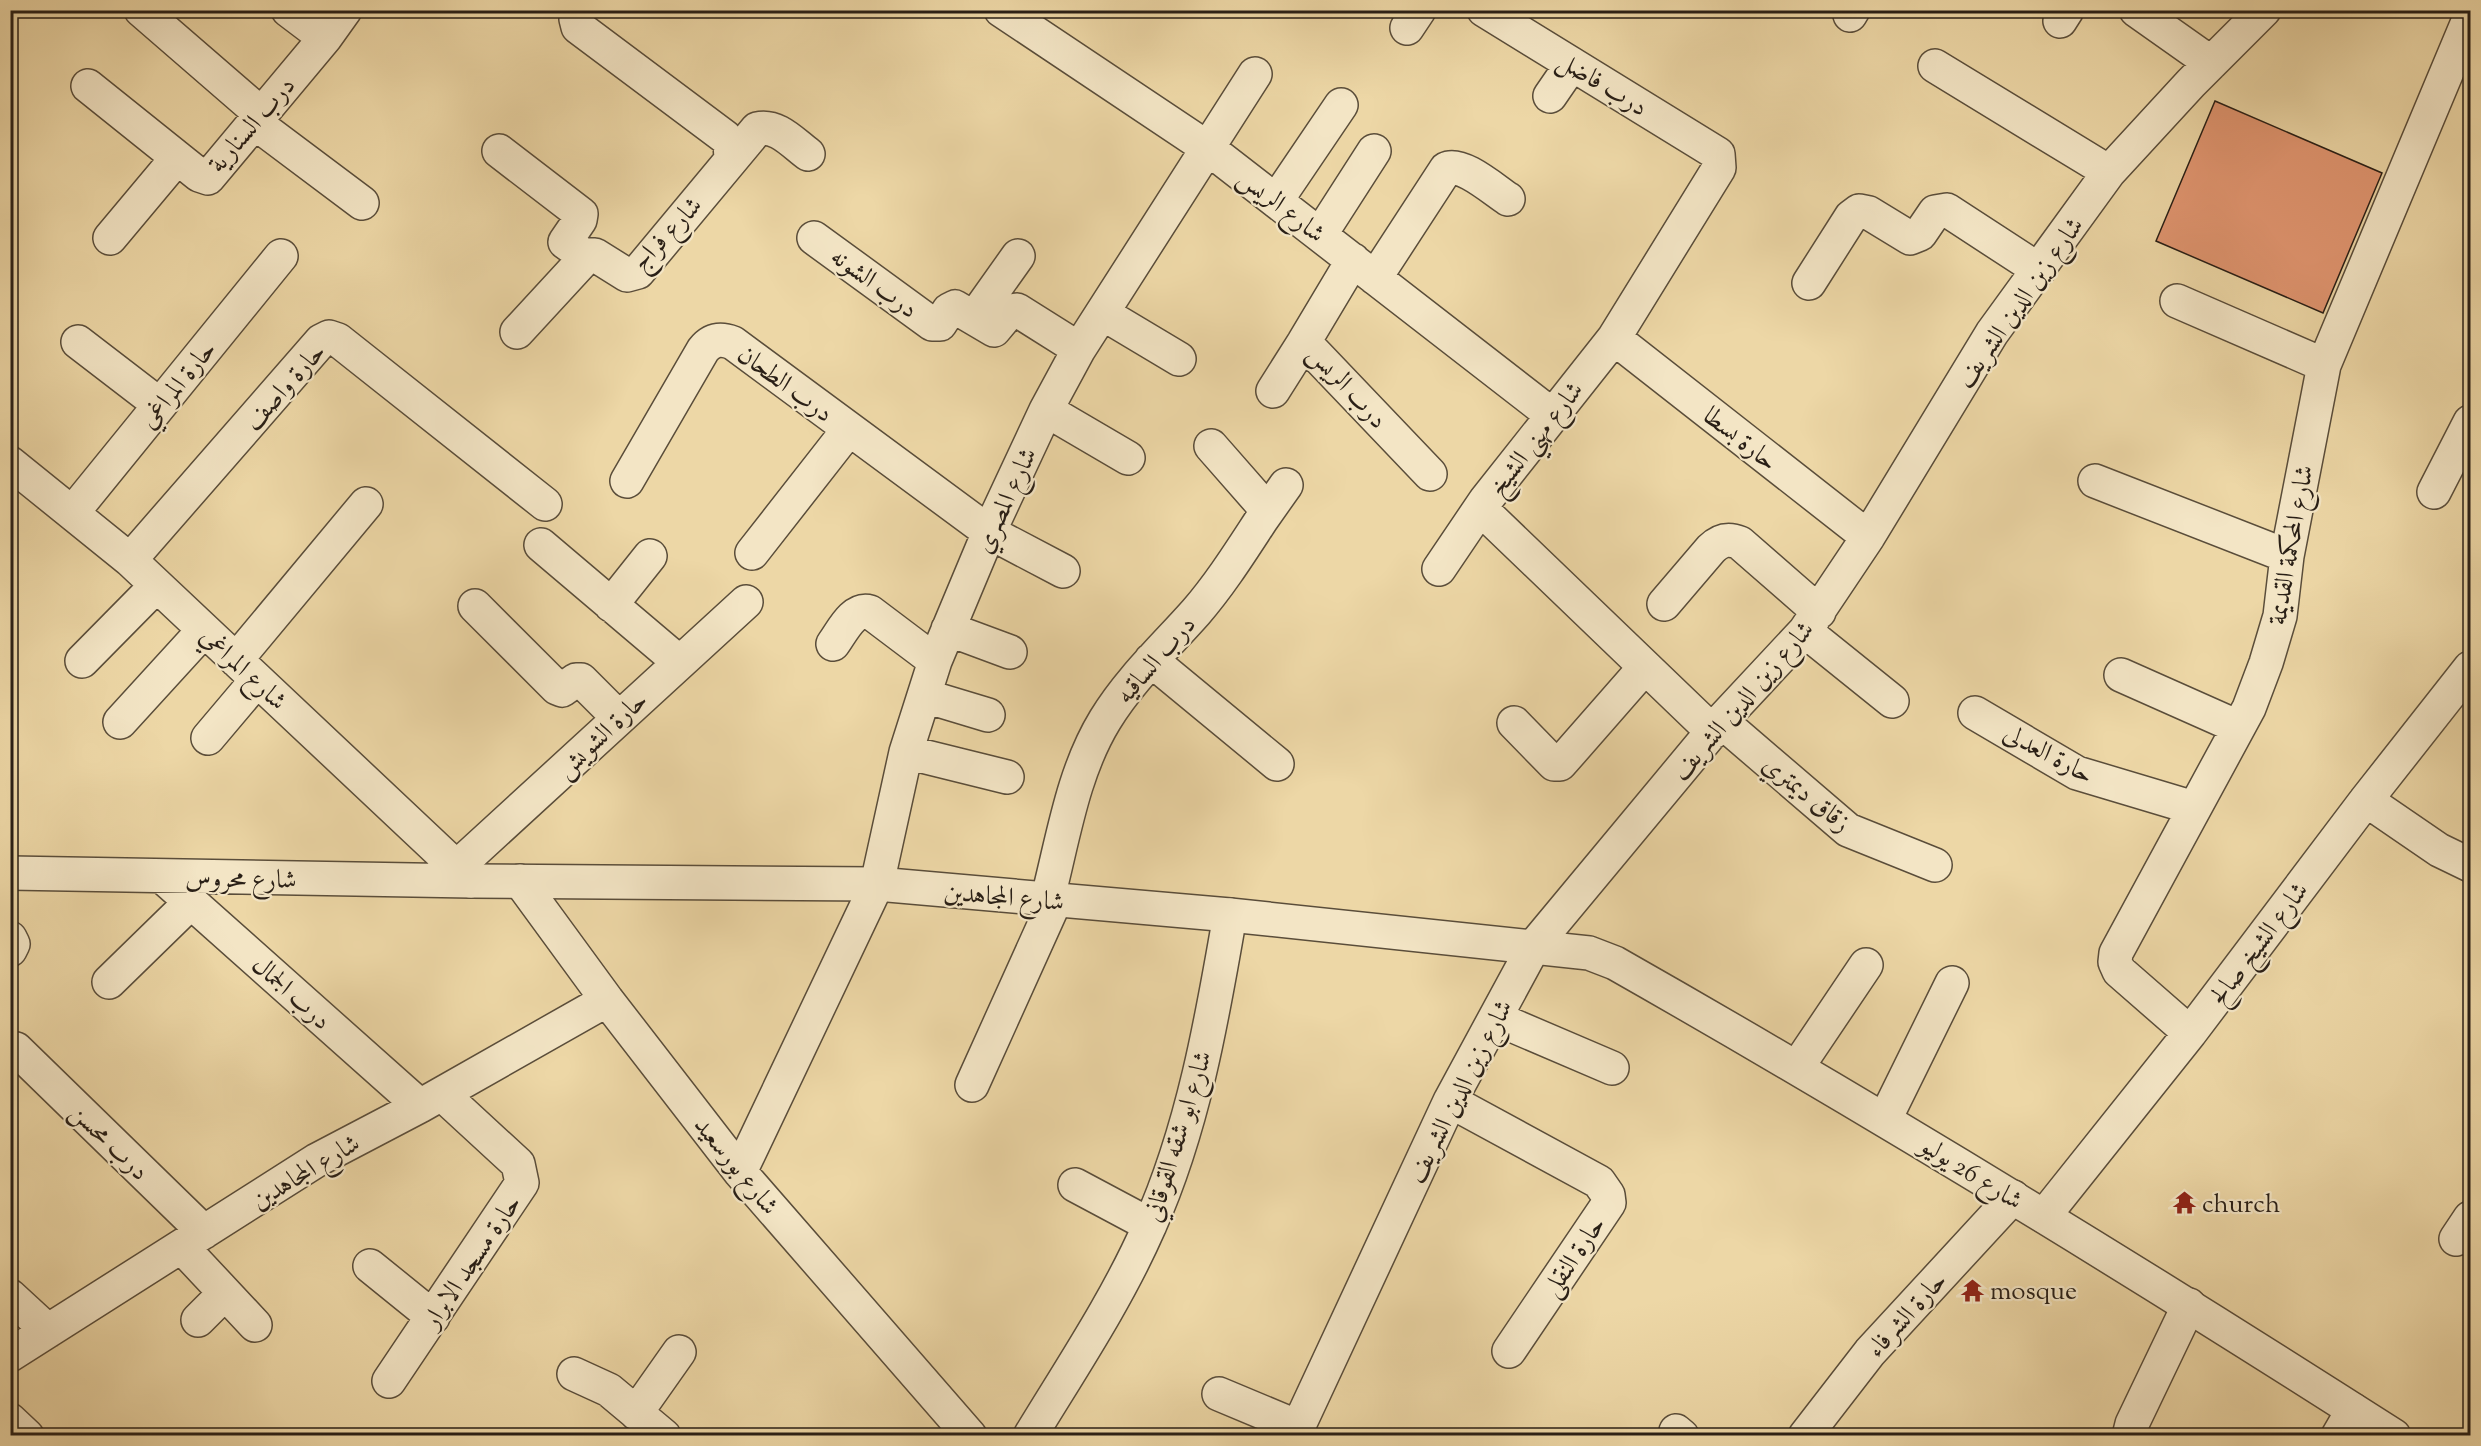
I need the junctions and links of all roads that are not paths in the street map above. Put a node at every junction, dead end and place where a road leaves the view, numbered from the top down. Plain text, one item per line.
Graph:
1 (141, 10) edge
2 (288, 10) edge
3 (345, 10) edge
4 (579, 10) edge
5 (1001, 10) edge
6 (1484, 10) edge
7 (2136, 10) edge
8 (2264, 10) edge
9 (2470, 16) edge
10 (325, 38) junction
11 (2211, 63) junction
12 (1572, 64) junction
13 (1935, 66) dead end
14 (1255, 74) dead end
15 (88, 86) dead end
16 (1550, 96) dead end
17 (1341, 105) dead end
18 (257, 118) junction
19 (1209, 149) junction
20 (499, 151) dead end
21 (1374, 151) dead end
22 (808, 154) dead end
23 (177, 158) junction
24 (731, 159) junction
25 (1719, 159) joint
26 (2109, 172) junction
27 (1508, 199) dead end
28 (1276, 201) junction
29 (362, 203) dead end
30 (1320, 235) junction
31 (110, 238) dead end
32 (814, 238) dead end
33 (281, 256) dead end
34 (1018, 256) dead end
35 (586, 257) junction
36 (1364, 269) junction
37 (2039, 270) junction
38 (1809, 283) dead end
39 (2177, 301) dead end
40 (1102, 313) junction
41 (974, 318) junction
42 (517, 332) dead end
43 (1614, 338) junction
44 (78, 342) dead end
45 (1304, 342) junction
46 (1079, 349) junction
47 (1179, 359) dead end
48 (2324, 364) junction
49 (1273, 391) dead end
50 (160, 405) junction
51 (1046, 410) junction
52 (1552, 415) junction
53 (2470, 422) edge
54 (849, 429) junction
55 (1211, 446) dead end
56 (1128, 458) dead end
57 (10, 463) edge
58 (1430, 474) dead end
59 (627, 481) dead end
60 (2095, 481) dead end
61 (1286, 485) dead end
62 (2434, 492) dead end
63 (1485, 501) junction
64 (366, 504) dead end
65 (546, 504) dead end
66 (73, 512) junction
67 (1262, 519) junction
68 (989, 532) junction
69 (1868, 537) junction
70 (541, 545) dead end
71 (752, 553) dead end
72 (650, 556) dead end
73 (2287, 556) junction
74 (130, 560) junction
75 (1439, 570) dead end
76 (1063, 571) dead end
77 (156, 586) junction
78 (746, 602) dead end
79 (611, 604) junction
80 (1665, 604) dead end
81 (475, 606) dead end
82 (1812, 621) junction
83 (948, 629) junction
84 (204, 630) junction
85 (834, 644) dead end
86 (1010, 652) dead end
87 (1151, 660) junction
88 (82, 661) dead end
89 (936, 661) junction
90 (679, 663) junction
91 (1645, 666) junction
92 (2470, 668) edge
93 (247, 670) junction
94 (2121, 675) dead end
95 (925, 696) junction
96 (1892, 701) dead end
97 (1975, 713) dead end
98 (988, 715) dead end
99 (618, 717) junction
100 (120, 722) dead end
101 (1514, 723) dead end
102 (1717, 726) junction
103 (2238, 727) junction
104 (208, 738) dead end
105 (906, 752) junction
106 (1277, 764) dead end
107 (1007, 777) dead end
108 (2366, 800) junction
109 (2194, 808) junction
110 (1935, 865) dead end
111 (2470, 865) edge
112 (10, 873) edge
113 (464, 874) junction
114 (164, 878) junction
115 (519, 881) junction
116 (877, 884) junction
117 (1051, 901) junction
118 (191, 902) junction
119 (1230, 915) junction
120 (10, 938) edge
121 (1534, 946) junction
122 (10, 950) edge
123 (1866, 965) dead end
124 (109, 982) dead end
125 (1952, 984) dead end
126 (607, 1000) junction
127 (1495, 1018) junction
128 (2190, 1032) junction
129 (16, 1049) dead end
130 (1798, 1066) junction
131 (1612, 1068) dead end
132 (972, 1085) dead end
133 (431, 1100) junction
134 (1450, 1101) junction
135 (1885, 1119) junction
136 (740, 1172) junction
137 (1075, 1185) dead end
138 (2013, 1197) junction
139 (2044, 1216) junction
140 (1150, 1225) junction
141 (193, 1240) junction
142 (370, 1266) dead end
143 (225, 1293) junction
144 (10, 1296) edge
145 (2189, 1305) junction
146 (433, 1317) junction
147 (198, 1320) dead end
148 (255, 1325) dead end
149 (48, 1331) junction
150 (1509, 1351) dead end
151 (679, 1352) dead end
152 (10, 1355) edge
153 (573, 1374) dead end
154 (389, 1381) dead end
155 (1219, 1394) dead end
156 (636, 1413) junction
157 (10, 1420) edge
158 (2345, 1423) edge
159 (1296, 1431) edge
160 (27, 1436) edge
161 (664, 1436) edge
162 (970, 1436) edge
163 (1030, 1436) edge
164 (1805, 1436) edge
165 (2129, 1436) edge
166 (2394, 1436) edge

1 - 18 street
2 - 10 street
3 - 10 street, درب السنارية
4 - 24 street
5 - 19 street, شارع الريس
6 - 12 street, درب فاضل
7 - 11 street
8 - 11 street, شارع زين الدين الشريف
9 - 48 street, شارع المحكمة القديمة
10 - 18 street, درب السنارية
11 - 26 street, شارع زين الدين الشريف
12 - 16 street
12 - 25 street, درب فاضل
13 - 26 street
14 - 19 street, شارع المصري
15 - 23 street, درب السنارية
17 - 28 street
18 - 23 street, درب السنارية
18 - 29 street
19 - 28 street, شارع الريس
19 - 40 street, شارع المصري
20 - 35 street
21 - 30 street
22 - 24 street
23 - 31 street
24 - 35 street, شارع فراج
25 - 43 street, شارع مهني الشيخ
26 - 37 street, شارع زين الدين الشريف
27 - 36 street, درب الريس
28 - 30 street, شارع الريس
30 - 36 street, شارع الريس
32 - 41 street, درب الشونه
33 - 50 street, حارة المراغي
34 - 41 street
35 - 42 street, شارع فراج
36 - 45 street, درب الريس
36 - 52 street, شارع الريس
37 - 38 street
37 - 69 street, شارع زين الدين الشريف
39 - 48 street
40 - 46 street, شارع المصري
40 - 47 street
41 - 46 street, درب الشونه
43 - 52 street, شارع مهني الشيخ
43 - 69 street, حارة بسطا
44 - 50 street
45 - 49 street
45 - 58 street, درب الريس
46 - 51 street, شارع المصري
48 - 73 street, شارع المحكمة القديمة
50 - 66 street, حارة المراغي
51 - 56 street
51 - 68 street, شارع المصري
52 - 63 street, شارع مهني الشيخ
53 - 62 street
54 - 59 street, درب الطحان
54 - 68 street, درب الطحان
54 - 71 street
55 - 67 street
57 - 66 street, شارع المراغي
60 - 73 street
61 - 67 street, درب الساقيه
63 - 75 street
63 - 91 street, شارع مهني الشيخ
64 - 93 street
65 - 74 street, حارة واصف
66 - 74 street, شارع المراغي
67 - 87 street, درب الساقيه
68 - 76 street, درب الطحان
68 - 83 street, شارع المصري
69 - 82 street, شارع زين الدين الشريف
70 - 79 street
72 - 79 street
73 - 103 street, شارع المحكمة القديمة
74 - 77 street, شارع المراغي
77 - 84 street, شارع المراغي
77 - 88 street
78 - 90 street, حارة الشويش
79 - 90 street
80 - 82 street
81 - 99 street
82 - 96 street
82 - 102 street, شارع زين الدين الشريف
83 - 86 street
83 - 89 street, شارع المصري
84 - 93 street, شارع المراغي
84 - 100 street
85 - 89 street
87 - 106 street
87 - 117 street, درب الساقيه
89 - 95 street, شارع المصري
90 - 99 street, حارة الشويش
91 - 101 street
91 - 102 street, شارع مهني الشيخ
92 - 108 street, شارع الشيخ صالح
93 - 104 street
93 - 113 street, شارع المراغي
94 - 103 street
95 - 98 street
95 - 105 street, شارع المصري
97 - 109 street, حارة العدلى
99 - 113 street, حارة الشويش
102 - 110 street, زقاق ديمتري
102 - 121 street, شارع زين الدين الشريف
103 - 109 street, شارع المحكمة القديمة
105 - 107 street
105 - 116 street, شارع المصري
108 - 111 street
108 - 128 street, شارع الشيخ صالح
109 - 128 street, شارع المحكمة القديمة
112 - 114 street, شارع محروس
113 - 114 street, شارع محروس
113 - 115 street, شارع المجاهدين
114 - 118 street, درب الجمال
115 - 116 street, شارع المجاهدين
115 - 126 street, شارع بورسعيد
116 - 117 street, شارع المجاهدين
116 - 136 street, شارع المصري
117 - 119 street, شارع المجاهدين
117 - 132 street, درب الساقيه
118 - 124 street
118 - 133 street, درب الجمال
119 - 121 street, شارع المجاهدين
119 - 140 street, شارع ابو شقه القوقاني
120 - 122 street
121 - 127 street, شارع زين الدين الشريف
121 - 130 street, شارع 26 يوليو
123 - 130 street
125 - 135 street
126 - 133 street, شارع المجاهدين
126 - 136 street, شارع بورسعيد
127 - 131 street
127 - 134 street, شارع زين الدين الشريف
128 - 139 street, شارع الشيخ صالح
129 - 141 street, درب محسن
130 - 135 street, شارع 26 يوليو
133 - 141 street, شارع المجاهدين
133 - 146 street, حارة مسجد الابرار
134 - 150 street, حارة النقلى
134 - 159 street, شارع زين الدين الشريف
135 - 138 street, شارع 26 يوليو
136 - 162 street, شارع بورسعيد
137 - 140 street
138 - 139 street, شارع 26 يوليو
138 - 164 street, حارة الشرفاء
139 - 145 street, شارع 26 يوليو
140 - 163 street, شارع ابو شقه القوقاني
141 - 143 street, درب محسن
141 - 149 street, شارع المجاهدين
142 - 146 street
143 - 147 street
143 - 148 street, درب محسن
144 - 149 street
145 - 158 street, شارع 26 يوليو
145 - 165 street
146 - 154 street, حارة مسجد الابرار
149 - 152 street, شارع المجاهدين
151 - 156 street
153 - 156 street
155 - 159 street
156 - 161 street
157 - 160 street
158 - 166 street, شارع 26 يوليو

